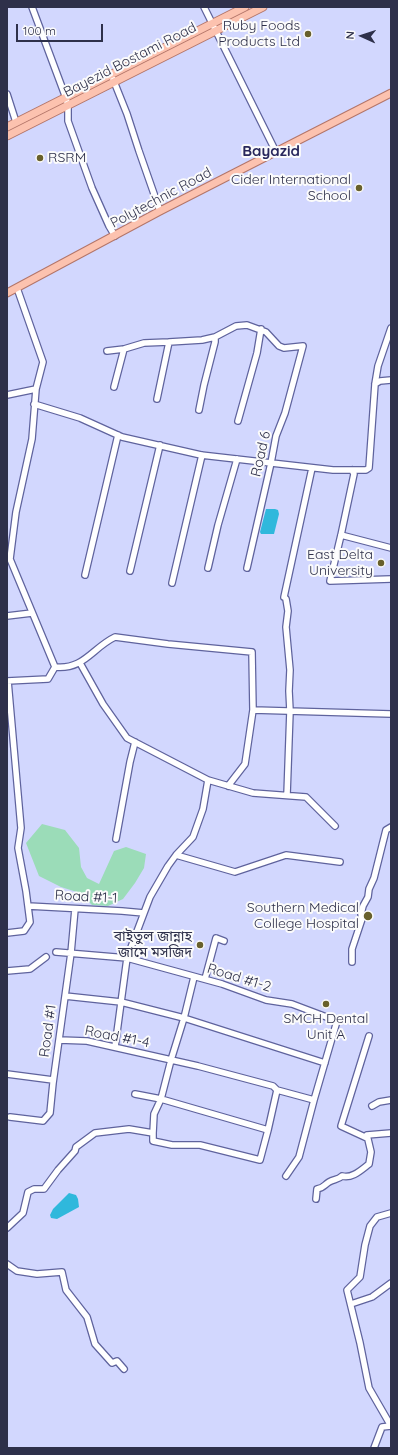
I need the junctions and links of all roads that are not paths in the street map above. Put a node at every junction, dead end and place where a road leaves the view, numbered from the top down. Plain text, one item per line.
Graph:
1 (32, 7) edge
2 (204, 7) edge
3 (245, 7) edge
4 (263, 7) edge
5 (212, 24) junction
6 (217, 31) junction
7 (111, 75) junction
8 (115, 82) junction
9 (391, 93) edge
10 (7, 94) edge
11 (67, 102) junction
12 (16, 122) junction
13 (7, 127) edge
14 (7, 136) edge
15 (276, 152) junction
16 (160, 211) junction
17 (115, 236) junction
18 (17, 288) junction
19 (7, 293) edge
20 (391, 328) edge
21 (261, 329) junction
22 (216, 337) junction
23 (169, 342) junction
24 (124, 349) junction
25 (107, 351) dead end
26 (391, 380) edge
27 (375, 384) junction
28 (114, 387) dead end
29 (36, 388) junction
30 (7, 395) edge
31 (157, 399) dead end
32 (34, 404) junction
33 (199, 410) dead end
34 (238, 421) dead end
35 (118, 435) junction
36 (160, 445) junction
37 (202, 455) junction
38 (237, 459) junction
39 (271, 463) junction
40 (312, 468) junction
41 (352, 470) junction
42 (342, 535) junction
43 (391, 548) edge
44 (208, 568) dead end
45 (247, 568) dead end
46 (130, 571) dead end
47 (85, 575) dead end
48 (390, 581) edge
49 (172, 583) dead end
50 (32, 613) junction
51 (7, 616) edge
52 (80, 663) junction
53 (55, 667) junction
54 (8, 681) edge
55 (253, 710) junction
56 (290, 711) junction
57 (391, 714) edge
58 (136, 742) junction
59 (208, 780) junction
60 (228, 786) junction
61 (287, 795) junction
62 (334, 826) dead end
63 (391, 827) edge
64 (116, 839) dead end
65 (176, 854) junction
66 (340, 862) dead end
67 (28, 906) junction
68 (76, 909) junction
69 (144, 913) junction
70 (7, 933) edge
71 (224, 941) dead end
72 (56, 952) dead end
73 (71, 953) junction
74 (46, 957) dead end
75 (127, 958) junction
76 (352, 962) dead end
77 (7, 970) edge
78 (194, 977) junction
79 (206, 979) junction
80 (65, 996) junction
81 (121, 1002) junction
82 (184, 1018) junction
83 (369, 1036) dead end
84 (59, 1040) junction
85 (115, 1048) junction
86 (171, 1060) junction
87 (325, 1062) junction
88 (7, 1074) edge
89 (53, 1080) junction
90 (277, 1090) junction
91 (135, 1094) dead end
92 (161, 1099) junction
93 (314, 1100) junction
94 (391, 1100) edge
95 (372, 1106) dead end
96 (10, 1117) dead end
97 (268, 1130) junction
98 (153, 1133) junction
99 (391, 1133) edge
100 (367, 1138) junction
101 (286, 1176) dead end
102 (316, 1199) dead end
103 (391, 1213) edge
104 (7, 1228) edge
105 (7, 1264) edge
106 (391, 1283) edge
107 (351, 1304) junction
108 (124, 1369) dead end
109 (391, 1426) edge
110 (374, 1448) edge

1 - 11 street
2 - 5 street
3 - 5 main road, Bayezid Bostami Road
4 - 6 main road, Bayezid Bostami Road
5 - 6 street
5 - 7 main road, Bayezid Bostami Road
6 - 8 main road, Bayezid Bostami Road
6 - 15 street
7 - 8 street
7 - 11 main road, Bayezid Bostami Road
8 - 11 main road, Bayezid Bostami Road
8 - 16 street
9 - 15 main road, Polytechnic Road
10 - 12 street
11 - 12 main road, Bayezid Bostami Road
11 - 14 main road, Bayezid Bostami Road
11 - 17 street
12 - 13 main road, Bayezid Bostami Road
15 - 16 main road, Polytechnic Road
16 - 17 main road, Polytechnic Road
17 - 18 main road, Polytechnic Road
18 - 19 main road, Polytechnic Road
18 - 29 street
20 - 27 street
21 - 22 street
21 - 34 street
21 - 39 street, Road 6
22 - 23 street
22 - 33 street
23 - 24 street
23 - 31 street
24 - 25 street
24 - 28 street
26 - 27 street
27 - 41 street
29 - 30 street
29 - 32 street
32 - 35 street
32 - 50 street
35 - 36 street
35 - 47 street
36 - 37 street
36 - 46 street
37 - 38 street
37 - 49 street
38 - 39 street
38 - 44 street
39 - 40 street
39 - 45 street, Road 6
40 - 41 street
40 - 56 street
41 - 42 street
42 - 43 street
42 - 48 street
50 - 51 street
50 - 53 street
52 - 53 street
52 - 55 street
52 - 58 street
53 - 54 street
54 - 67 street
55 - 56 street
55 - 60 street
56 - 57 street
56 - 61 street
58 - 59 street
58 - 64 street
59 - 60 street
59 - 65 street
60 - 61 street
61 - 62 street
63 - 76 street
65 - 66 street
65 - 69 street
67 - 68 street, Road #1-1
67 - 70 street
68 - 69 street, Road #1-1
68 - 73 street, Road #1
69 - 75 street
71 - 79 street
72 - 73 street
73 - 75 street
73 - 80 street, Road #1
74 - 77 street
75 - 78 street
75 - 81 street
78 - 79 street, Road #1-2
78 - 82 street, Road #1-2
79 - 87 street, Road #1-2
80 - 81 street
80 - 84 street, Road #1
81 - 82 street
81 - 85 street
82 - 86 street, Road #1-2
82 - 87 street
83 - 100 street
84 - 85 street, Road #1-4
84 - 89 street, Road #1
85 - 86 street, Road #1-4
86 - 90 street, Road #1-4
86 - 92 street, Road #1-2
87 - 93 street
88 - 89 street
89 - 96 street, Road #1
90 - 93 street, Road #1-4
90 - 97 street
91 - 92 street
92 - 97 street
92 - 98 street, Road #1-2
93 - 101 street
94 - 95 street
97 - 98 street
98 - 104 street
99 - 100 street
100 - 102 street
103 - 107 street
105 - 108 street
106 - 107 street
107 - 109 street
109 - 110 street

